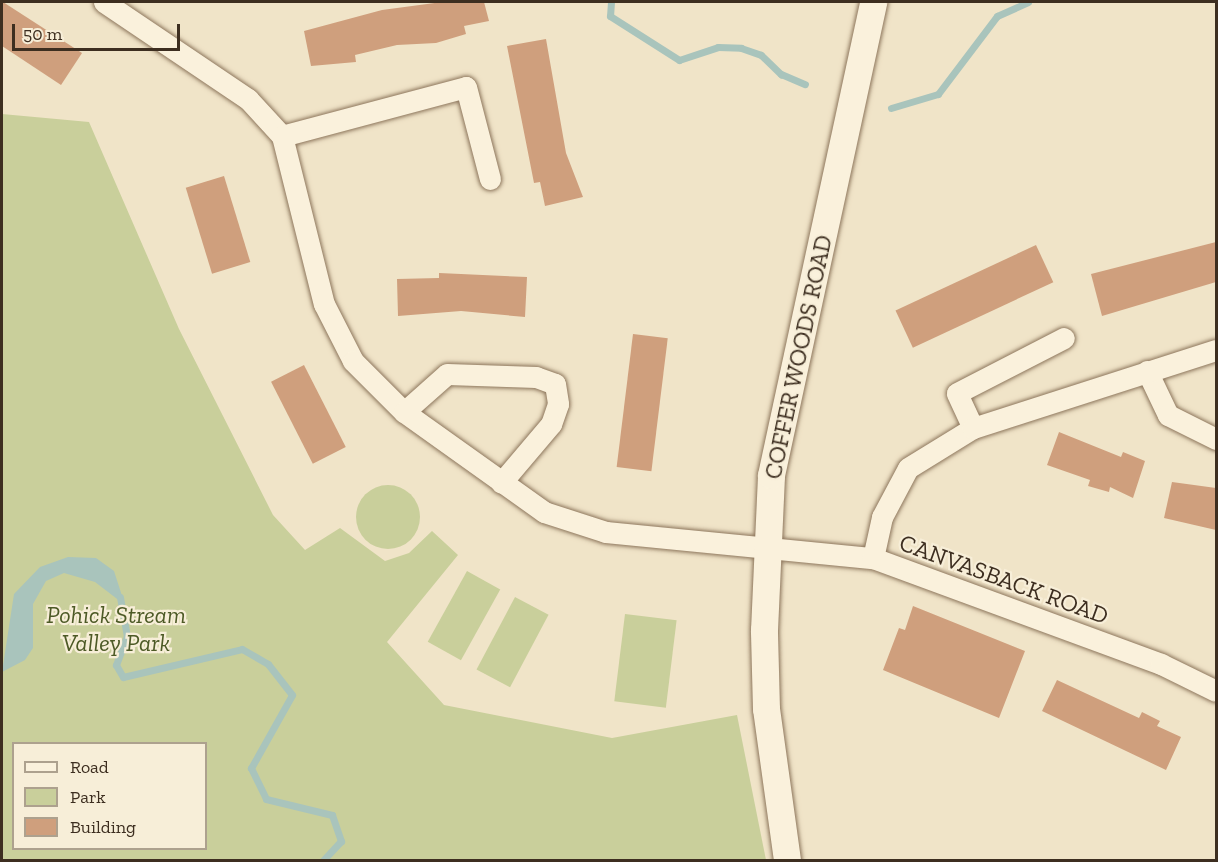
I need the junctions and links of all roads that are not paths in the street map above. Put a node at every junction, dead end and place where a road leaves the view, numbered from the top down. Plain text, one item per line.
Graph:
1 (104, 2) edge
2 (873, 2) edge
3 (282, 136) junction
4 (490, 179) dead end
5 (1064, 338) dead end
6 (1216, 350) edge
7 (1147, 371) junction
8 (404, 412) junction
9 (973, 428) junction
10 (1216, 439) edge
11 (501, 483) junction
12 (766, 550) junction
13 (873, 558) junction
14 (1216, 691) edge
15 (787, 861) edge

1 - 3 street
2 - 12 street, COFFER WOODS ROAD
3 - 4 street
3 - 8 street, CANVASBACK ROAD
5 - 9 street
6 - 7 street
7 - 9 street
7 - 10 street
8 - 11 street, CANVASBACK ROAD
8 - 11 street
9 - 13 street
11 - 12 street, CANVASBACK ROAD
12 - 13 street, CANVASBACK ROAD
12 - 15 street, COFFER WOODS ROAD
13 - 14 street, CANVASBACK ROAD

